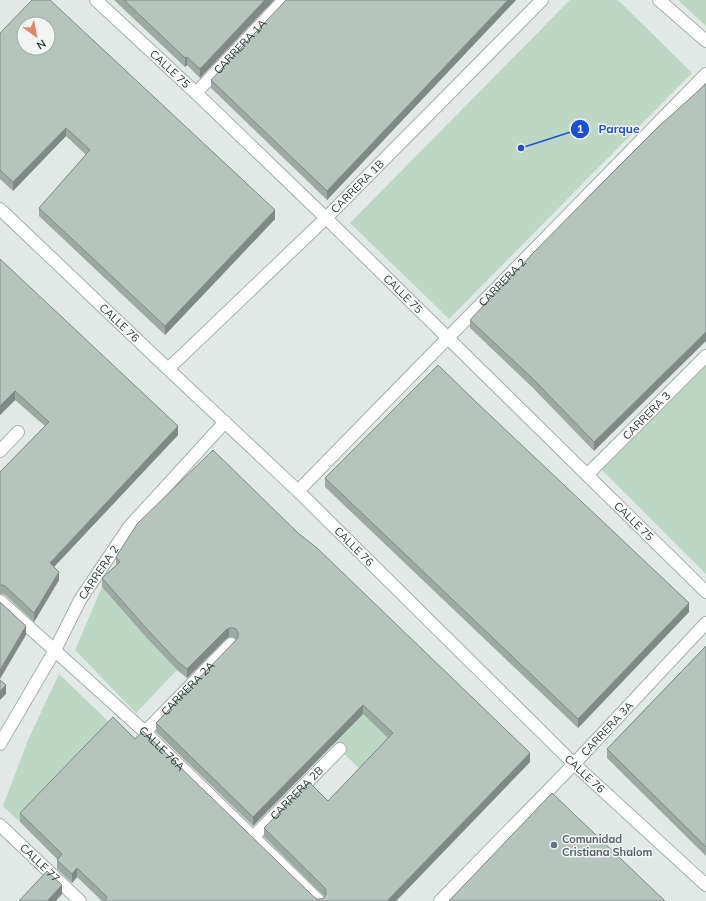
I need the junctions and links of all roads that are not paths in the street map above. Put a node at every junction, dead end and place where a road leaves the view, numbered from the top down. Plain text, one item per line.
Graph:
1 (96, 0) edge
2 (284, 0) edge
3 (542, 0) edge
4 (659, 0) edge
5 (706, 41) edge
6 (706, 74) edge
7 (196, 93) junction
8 (2, 215) edge
9 (326, 218) junction
10 (448, 338) junction
11 (706, 356) edge
12 (168, 369) junction
13 (225, 422) junction
14 (18, 432) dead end
15 (0, 451) edge
16 (587, 475) junction
17 (298, 491) junction
18 (706, 592) edge
19 (0, 601) edge
20 (706, 624) edge
21 (230, 644) edge
22 (55, 650) junction
23 (145, 732) junction
24 (0, 744) edge
25 (340, 749) dead end
26 (574, 764) junction
27 (0, 826) edge
28 (253, 837) junction
29 (706, 885) edge
30 (78, 900) edge
31 (319, 901) edge
32 (440, 901) edge

1 - 7 street, CALLE 75
2 - 7 street, CARRERA 1A
3 - 9 street, CARRERA 1B
4 - 5 street
6 - 10 street, CARRERA 2
7 - 9 street, CALLE 75
8 - 12 street, CALLE 76
9 - 10 street, CALLE 75
9 - 12 street, CARRERA 1B
10 - 16 street, CALLE 75
10 - 17 street, CARRERA 2
11 - 16 street, CARRERA 3
12 - 13 street, CALLE 76
13 - 17 street, CALLE 76
13 - 22 street, CARRERA 2
14 - 15 street
16 - 18 street, CALLE 75
17 - 26 street, CALLE 76
19 - 22 street, CALLE 76A
20 - 26 street, CARRERA 3A
21 - 23 street, CARRERA 2A
22 - 23 street, CALLE 76A
22 - 24 street, CARRERA 2
23 - 28 street, CALLE 76A
25 - 28 street, CARRERA 2B
26 - 29 street, CALLE 76
26 - 32 street, CARRERA 3A
27 - 30 street, CALLE 77
28 - 31 street, CALLE 76A

